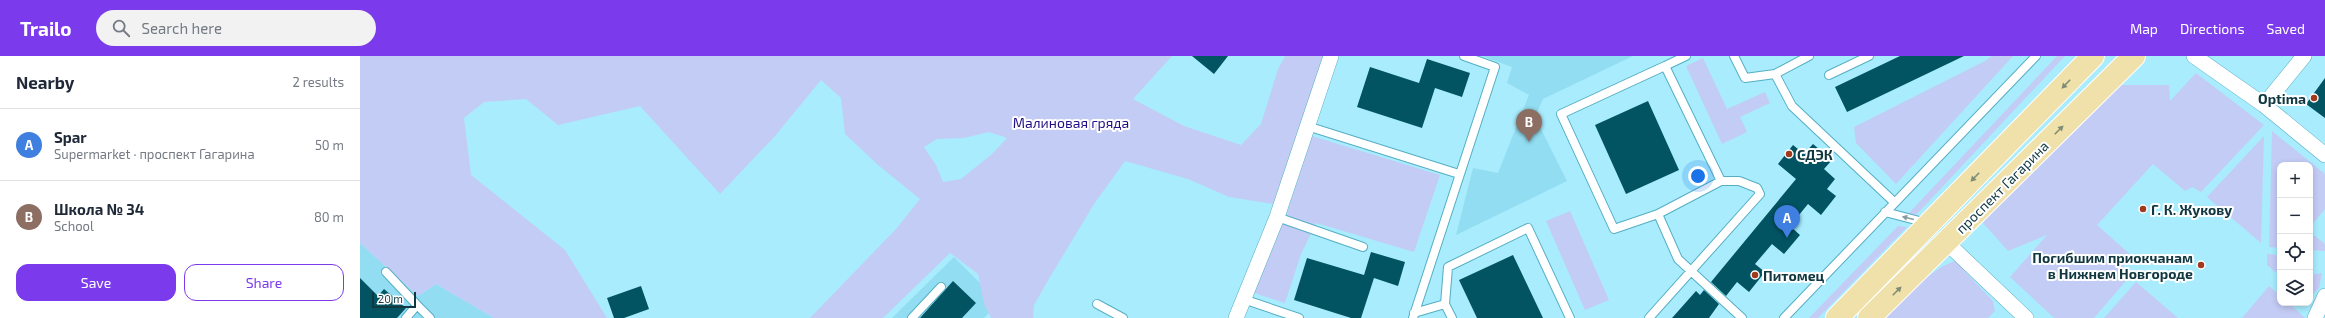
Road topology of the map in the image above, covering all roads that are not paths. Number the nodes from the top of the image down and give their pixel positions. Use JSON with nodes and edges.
{"nodes":[{"id":1,"x":1331,"y":56,"type":"edge"},
{"id":2,"x":1464,"y":56,"type":"edge"},
{"id":3,"x":1686,"y":56,"type":"edge"},
{"id":4,"x":1734,"y":56,"type":"edge"},
{"id":5,"x":1809,"y":56,"type":"edge"},
{"id":6,"x":1869,"y":56,"type":"edge"},
{"id":7,"x":2036,"y":56,"type":"edge"},
{"id":8,"x":2093,"y":56,"type":"edge"},
{"id":9,"x":2134,"y":56,"type":"edge"},
{"id":10,"x":2194,"y":56,"type":"edge"},
{"id":11,"x":2304,"y":56,"type":"edge"},
{"id":12,"x":1665,"y":66,"type":"junction"},
{"id":13,"x":1775,"y":74,"type":"junction"},
{"id":14,"x":1829,"y":75,"type":"dead end"},
{"id":15,"x":2264,"y":105,"type":"junction"},
{"id":16,"x":1308,"y":126,"type":"junction"},
{"id":17,"x":2325,"y":155,"type":"edge"},
{"id":18,"x":1459,"y":174,"type":"junction"},
{"id":19,"x":1722,"y":181,"type":"junction"},
{"id":20,"x":1894,"y":202,"type":"junction"},
{"id":21,"x":1885,"y":212,"type":"junction"},
{"id":22,"x":1658,"y":214,"type":"junction"},
{"id":23,"x":1277,"y":217,"type":"junction"},
{"id":24,"x":1930,"y":224,"type":"junction"},
{"id":25,"x":1946,"y":242,"type":"junction"},
{"id":26,"x":1363,"y":248,"type":"dead end"},
{"id":27,"x":1692,"y":271,"type":"junction"},
{"id":28,"x":386,"y":272,"type":"dead end"},
{"id":29,"x":940,"y":287,"type":"dead end"},
{"id":30,"x":2325,"y":296,"type":"edge"},
{"id":31,"x":1243,"y":299,"type":"junction"},
{"id":32,"x":1097,"y":304,"type":"dead end"},
{"id":33,"x":1445,"y":304,"type":"junction"},
{"id":34,"x":417,"y":305,"type":"junction"},
{"id":35,"x":1414,"y":315,"type":"edge"},
{"id":36,"x":406,"y":318,"type":"edge"},
{"id":37,"x":430,"y":318,"type":"edge"},
{"id":38,"x":912,"y":318,"type":"edge"},
{"id":39,"x":1123,"y":318,"type":"edge"},
{"id":40,"x":1236,"y":318,"type":"edge"},
{"id":41,"x":1299,"y":318,"type":"edge"},
{"id":42,"x":1452,"y":318,"type":"edge"},
{"id":43,"x":1570,"y":318,"type":"edge"},
{"id":44,"x":1649,"y":318,"type":"edge"},
{"id":45,"x":1742,"y":318,"type":"edge"},
{"id":46,"x":1784,"y":318,"type":"edge"},
{"id":47,"x":1837,"y":318,"type":"edge"},
{"id":48,"x":1869,"y":318,"type":"edge"},
{"id":49,"x":2026,"y":318,"type":"edge"},
{"id":50,"x":2315,"y":318,"type":"edge"}],
"edges":[{"from":1,"to":16,"type":"street"},
{"from":2,"to":18,"type":"lane"},
{"from":3,"to":12,"type":"lane"},
{"from":4,"to":13,"type":"lane"},
{"from":5,"to":13,"type":"lane"},
{"from":6,"to":14,"type":"lane"},
{"from":7,"to":20,"type":"lane"},
{"from":8,"to":24,"type":"main road","name":"проспект Гагарина","one_way":true},
{"from":25,"to":9,"type":"main road","name":"проспект Гагарина","one_way":true},
{"from":10,"to":15,"type":"street"},
{"from":11,"to":15,"type":"street"},
{"from":12,"to":19,"type":"lane"},
{"from":12,"to":22,"type":"lane"},
{"from":13,"to":20,"type":"lane"},
{"from":15,"to":17,"type":"street"},
{"from":16,"to":18,"type":"lane"},
{"from":16,"to":23,"type":"street"},
{"from":18,"to":35,"type":"lane"},
{"from":19,"to":22,"type":"lane"},
{"from":19,"to":27,"type":"lane"},
{"from":20,"to":21,"type":"lane"},
{"from":24,"to":21,"type":"lane","one_way":true},
{"from":21,"to":46,"type":"lane"},
{"from":22,"to":27,"type":"lane"},
{"from":23,"to":26,"type":"lane"},
{"from":23,"to":31,"type":"street"},
{"from":24,"to":47,"type":"main road","name":"проспект Гагарина"},
{"from":48,"to":25,"type":"main road","name":"проспект Гагарина","one_way":true},
{"from":25,"to":49,"type":"street"},
{"from":27,"to":44,"type":"lane"},
{"from":27,"to":45,"type":"lane"},
{"from":28,"to":34,"type":"lane"},
{"from":29,"to":38,"type":"lane"},
{"from":30,"to":50,"type":"street"},
{"from":31,"to":40,"type":"street"},
{"from":31,"to":41,"type":"lane"},
{"from":32,"to":39,"type":"lane"},
{"from":33,"to":35,"type":"lane"},
{"from":33,"to":42,"type":"lane"},
{"from":33,"to":43,"type":"lane"},
{"from":34,"to":36,"type":"lane"},
{"from":34,"to":37,"type":"lane"}]}
